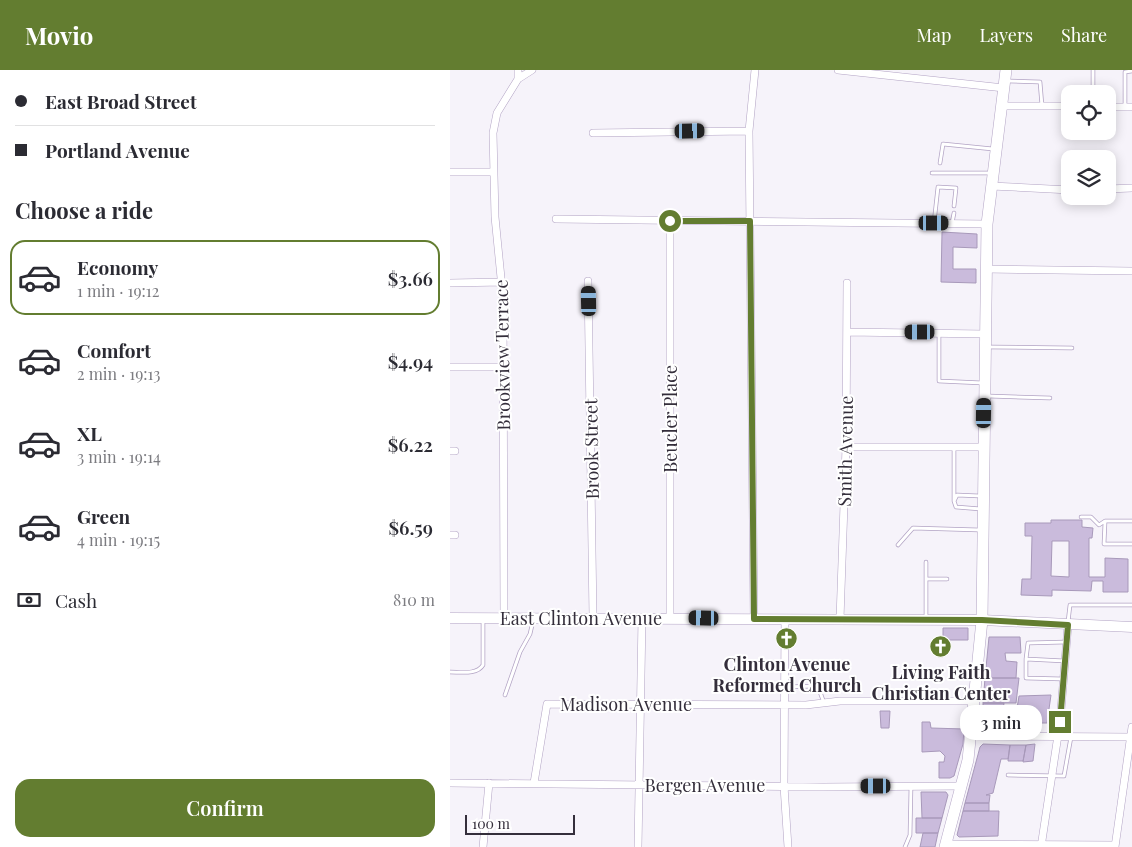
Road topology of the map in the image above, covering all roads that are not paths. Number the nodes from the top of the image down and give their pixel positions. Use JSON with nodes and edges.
{"nodes":[{"id":1,"x":518,"y":70,"type":"edge"},
{"id":2,"x":532,"y":70,"type":"edge"},
{"id":3,"x":755,"y":70,"type":"edge"},
{"id":4,"x":838,"y":70,"type":"edge"},
{"id":5,"x":1093,"y":70,"type":"edge"},
{"id":6,"x":1132,"y":71,"type":"edge"},
{"id":7,"x":518,"y":79,"type":"junction"},
{"id":8,"x":1005,"y":80,"type":"edge"},
{"id":9,"x":1093,"y":85,"type":"edge"},
{"id":10,"x":1002,"y":106,"type":"junction"},
{"id":11,"x":1042,"y":106,"type":"junction"},
{"id":12,"x":1061,"y":106,"type":"edge"},
{"id":13,"x":1116,"y":107,"type":"edge"},
{"id":14,"x":1129,"y":107,"type":"edge"},
{"id":15,"x":749,"y":130,"type":"junction"},
{"id":16,"x":593,"y":133,"type":"dead end"},
{"id":17,"x":996,"y":149,"type":"junction"},
{"id":18,"x":940,"y":163,"type":"dead end"},
{"id":19,"x":450,"y":172,"type":"edge"},
{"id":20,"x":494,"y":172,"type":"junction"},
{"id":21,"x":932,"y":173,"type":"dead end"},
{"id":22,"x":993,"y":173,"type":"junction"},
{"id":23,"x":992,"y":186,"type":"junction"},
{"id":24,"x":1132,"y":188,"type":"edge"},
{"id":25,"x":1116,"y":189,"type":"edge"},
{"id":26,"x":1061,"y":190,"type":"edge"},
{"id":27,"x":954,"y":206,"type":"dead end"},
{"id":28,"x":954,"y":213,"type":"dead end"},
{"id":29,"x":556,"y":219,"type":"dead end"},
{"id":30,"x":670,"y":221,"type":"junction"},
{"id":31,"x":750,"y":221,"type":"junction"},
{"id":32,"x":934,"y":223,"type":"junction"},
{"id":33,"x":952,"y":223,"type":"junction"},
{"id":34,"x":987,"y":224,"type":"junction"},
{"id":35,"x":986,"y":269,"type":"junction"},
{"id":36,"x":1132,"y":271,"type":"edge"},
{"id":37,"x":588,"y":281,"type":"dead end"},
{"id":38,"x":503,"y":282,"type":"junction"},
{"id":39,"x":450,"y":283,"type":"edge"},
{"id":40,"x":847,"y":283,"type":"dead end"},
{"id":41,"x":847,"y":332,"type":"junction"},
{"id":42,"x":938,"y":332,"type":"junction"},
{"id":43,"x":985,"y":334,"type":"junction"},
{"id":44,"x":985,"y":347,"type":"junction"},
{"id":45,"x":1072,"y":348,"type":"dead end"},
{"id":46,"x":450,"y":367,"type":"edge"},
{"id":47,"x":503,"y":367,"type":"junction"},
{"id":48,"x":985,"y":383,"type":"junction"},
{"id":49,"x":984,"y":396,"type":"junction"},
{"id":50,"x":1050,"y":398,"type":"dead end"},
{"id":51,"x":846,"y":446,"type":"junction"},
{"id":52,"x":954,"y":446,"type":"junction"},
{"id":53,"x":984,"y":447,"type":"junction"},
{"id":54,"x":983,"y":496,"type":"junction"},
{"id":55,"x":954,"y":501,"type":"junction"},
{"id":56,"x":983,"y":509,"type":"junction"},
{"id":57,"x":1081,"y":517,"type":"dead end"},
{"id":58,"x":1105,"y":522,"type":"junction"},
{"id":59,"x":1132,"y":522,"type":"edge"},
{"id":60,"x":983,"y":530,"type":"junction"},
{"id":61,"x":1132,"y":544,"type":"edge"},
{"id":62,"x":898,"y":545,"type":"dead end"},
{"id":63,"x":926,"y":562,"type":"dead end"},
{"id":64,"x":926,"y":579,"type":"junction"},
{"id":65,"x":947,"y":579,"type":"dead end"},
{"id":66,"x":1132,"y":605,"type":"edge"},
{"id":67,"x":593,"y":617,"type":"junction"},
{"id":68,"x":450,"y":618,"type":"edge"},
{"id":69,"x":483,"y":618,"type":"junction"},
{"id":70,"x":504,"y":618,"type":"junction"},
{"id":71,"x":534,"y":618,"type":"junction"},
{"id":72,"x":642,"y":618,"type":"junction"},
{"id":73,"x":670,"y":618,"type":"junction"},
{"id":74,"x":754,"y":619,"type":"junction"},
{"id":75,"x":785,"y":619,"type":"junction"},
{"id":76,"x":840,"y":619,"type":"junction"},
{"id":77,"x":926,"y":620,"type":"junction"},
{"id":78,"x":982,"y":620,"type":"junction"},
{"id":79,"x":1068,"y":625,"type":"junction"},
{"id":80,"x":1132,"y":627,"type":"edge"},
{"id":81,"x":1066,"y":642,"type":"junction"},
{"id":82,"x":1026,"y":659,"type":"junction"},
{"id":83,"x":1065,"y":661,"type":"junction"},
{"id":84,"x":450,"y":672,"type":"edge"},
{"id":85,"x":1063,"y":679,"type":"junction"},
{"id":86,"x":785,"y":687,"type":"junction"},
{"id":87,"x":504,"y":695,"type":"dead end"},
{"id":88,"x":974,"y":701,"type":"junction"},
{"id":89,"x":640,"y":703,"type":"junction"},
{"id":90,"x":824,"y":703,"type":"junction"},
{"id":91,"x":784,"y":704,"type":"junction"},
{"id":92,"x":1132,"y":727,"type":"edge"},
{"id":93,"x":972,"y":736,"type":"junction"},
{"id":94,"x":1131,"y":736,"type":"junction"},
{"id":95,"x":1057,"y":737,"type":"junction"},
{"id":96,"x":1071,"y":737,"type":"junction"},
{"id":97,"x":1008,"y":775,"type":"dead end"},
{"id":98,"x":1051,"y":776,"type":"junction"},
{"id":99,"x":450,"y":783,"type":"edge"},
{"id":100,"x":489,"y":783,"type":"junction"},
{"id":101,"x":534,"y":783,"type":"junction"},
{"id":102,"x":639,"y":784,"type":"junction"},
{"id":103,"x":784,"y":786,"type":"junction"},
{"id":104,"x":911,"y":786,"type":"junction"},
{"id":105,"x":961,"y":786,"type":"junction"},
{"id":106,"x":945,"y":845,"type":"edge"},
{"id":107,"x":1041,"y":846,"type":"edge"},
{"id":108,"x":1115,"y":846,"type":"edge"},
{"id":109,"x":483,"y":847,"type":"edge"},
{"id":110,"x":638,"y":847,"type":"edge"},
{"id":111,"x":788,"y":847,"type":"edge"},
{"id":112,"x":905,"y":847,"type":"edge"}],
"edges":[{"from":1,"to":7,"type":"street"},
{"from":2,"to":7,"type":"street"},
{"from":3,"to":15,"type":"street"},
{"from":4,"to":8,"type":"street"},
{"from":5,"to":9,"type":"lane"},
{"from":6,"to":14,"type":"lane"},
{"from":7,"to":20,"type":"street","name":"Brookview Terrace"},
{"from":8,"to":10,"type":"main road"},
{"from":8,"to":11,"type":"lane"},
{"from":10,"to":11,"type":"street"},
{"from":10,"to":17,"type":"main road"},
{"from":11,"to":12,"type":"street"},
{"from":13,"to":14,"type":"street"},
{"from":15,"to":16,"type":"street"},
{"from":15,"to":31,"type":"street"},
{"from":17,"to":18,"type":"lane"},
{"from":17,"to":22,"type":"main road"},
{"from":19,"to":20,"type":"street"},
{"from":20,"to":38,"type":"street","name":"Brookview Terrace"},
{"from":21,"to":22,"type":"lane"},
{"from":22,"to":23,"type":"main road"},
{"from":23,"to":26,"type":"street"},
{"from":23,"to":34,"type":"main road"},
{"from":24,"to":25,"type":"street"},
{"from":27,"to":32,"type":"lane"},
{"from":28,"to":33,"type":"lane"},
{"from":29,"to":30,"type":"street"},
{"from":30,"to":31,"type":"street"},
{"from":30,"to":73,"type":"street","name":"Beucler Place"},
{"from":31,"to":32,"type":"street"},
{"from":31,"to":74,"type":"street"},
{"from":32,"to":33,"type":"street"},
{"from":33,"to":34,"type":"street"},
{"from":34,"to":35,"type":"main road"},
{"from":35,"to":36,"type":"street"},
{"from":35,"to":43,"type":"main road"},
{"from":37,"to":67,"type":"street","name":"Brook Street"},
{"from":38,"to":39,"type":"street"},
{"from":38,"to":47,"type":"street","name":"Brookview Terrace"},
{"from":40,"to":41,"type":"street","name":"Smith Avenue"},
{"from":41,"to":42,"type":"street"},
{"from":41,"to":51,"type":"street","name":"Smith Avenue"},
{"from":42,"to":43,"type":"street"},
{"from":42,"to":48,"type":"lane"},
{"from":43,"to":44,"type":"main road"},
{"from":44,"to":45,"type":"lane"},
{"from":44,"to":48,"type":"main road"},
{"from":46,"to":47,"type":"street"},
{"from":47,"to":70,"type":"street","name":"Brookview Terrace"},
{"from":48,"to":49,"type":"main road"},
{"from":49,"to":50,"type":"lane"},
{"from":49,"to":53,"type":"main road"},
{"from":51,"to":52,"type":"street"},
{"from":51,"to":76,"type":"street","name":"Smith Avenue"},
{"from":52,"to":53,"type":"street"},
{"from":52,"to":55,"type":"lane"},
{"from":53,"to":54,"type":"main road"},
{"from":54,"to":55,"type":"lane"},
{"from":54,"to":56,"type":"main road"},
{"from":55,"to":56,"type":"lane"},
{"from":56,"to":60,"type":"main road"},
{"from":57,"to":58,"type":"lane"},
{"from":58,"to":59,"type":"lane"},
{"from":58,"to":61,"type":"lane"},
{"from":60,"to":62,"type":"lane"},
{"from":60,"to":78,"type":"main road"},
{"from":63,"to":64,"type":"lane"},
{"from":64,"to":65,"type":"lane"},
{"from":64,"to":77,"type":"lane"},
{"from":66,"to":79,"type":"lane"},
{"from":67,"to":71,"type":"street","name":"East Clinton Avenue"},
{"from":67,"to":72,"type":"street","name":"East Clinton Avenue"},
{"from":68,"to":69,"type":"street","name":"East Clinton Avenue"},
{"from":69,"to":70,"type":"street","name":"East Clinton Avenue"},
{"from":69,"to":84,"type":"lane"},
{"from":70,"to":71,"type":"street","name":"East Clinton Avenue"},
{"from":71,"to":87,"type":"lane"},
{"from":72,"to":73,"type":"street","name":"East Clinton Avenue"},
{"from":72,"to":89,"type":"street"},
{"from":73,"to":74,"type":"street","name":"East Clinton Avenue"},
{"from":74,"to":75,"type":"street","name":"East Clinton Avenue"},
{"from":75,"to":76,"type":"street","name":"East Clinton Avenue"},
{"from":75,"to":86,"type":"street"},
{"from":76,"to":77,"type":"street","name":"East Clinton Avenue"},
{"from":77,"to":78,"type":"street","name":"East Clinton Avenue"},
{"from":78,"to":79,"type":"street","name":"East Clinton Avenue"},
{"from":78,"to":88,"type":"main road"},
{"from":79,"to":80,"type":"street","name":"East Clinton Avenue"},
{"from":79,"to":81,"type":"street"},
{"from":81,"to":82,"type":"lane"},
{"from":81,"to":83,"type":"street"},
{"from":82,"to":83,"type":"lane"},
{"from":82,"to":85,"type":"lane"},
{"from":83,"to":85,"type":"street"},
{"from":85,"to":95,"type":"street"},
{"from":86,"to":90,"type":"lane"},
{"from":86,"to":91,"type":"street"},
{"from":88,"to":90,"type":"street","name":"Madison Avenue"},
{"from":88,"to":93,"type":"main road"},
{"from":89,"to":91,"type":"street","name":"Madison Avenue"},
{"from":89,"to":101,"type":"street","name":"Madison Avenue"},
{"from":89,"to":102,"type":"street"},
{"from":90,"to":91,"type":"street","name":"Madison Avenue"},
{"from":91,"to":103,"type":"street"},
{"from":92,"to":94,"type":"street"},
{"from":93,"to":95,"type":"street"},
{"from":93,"to":105,"type":"main road"},
{"from":94,"to":96,"type":"street"},
{"from":94,"to":108,"type":"street"},
{"from":95,"to":96,"type":"street"},
{"from":95,"to":98,"type":"street"},
{"from":96,"to":98,"type":"lane"},
{"from":97,"to":98,"type":"lane"},
{"from":98,"to":107,"type":"street"},
{"from":99,"to":100,"type":"street","name":"Bergen Avenue"},
{"from":100,"to":101,"type":"street","name":"Bergen Avenue"},
{"from":100,"to":109,"type":"street"},
{"from":101,"to":102,"type":"street","name":"Bergen Avenue"},
{"from":102,"to":103,"type":"street","name":"Bergen Avenue"},
{"from":102,"to":110,"type":"street"},
{"from":103,"to":104,"type":"street","name":"Bergen Avenue"},
{"from":103,"to":111,"type":"street"},
{"from":104,"to":105,"type":"street","name":"Bergen Avenue"},
{"from":104,"to":112,"type":"lane"},
{"from":105,"to":106,"type":"main road"},
{"from":106,"to":107,"type":"street"},
{"from":107,"to":108,"type":"street"}]}
